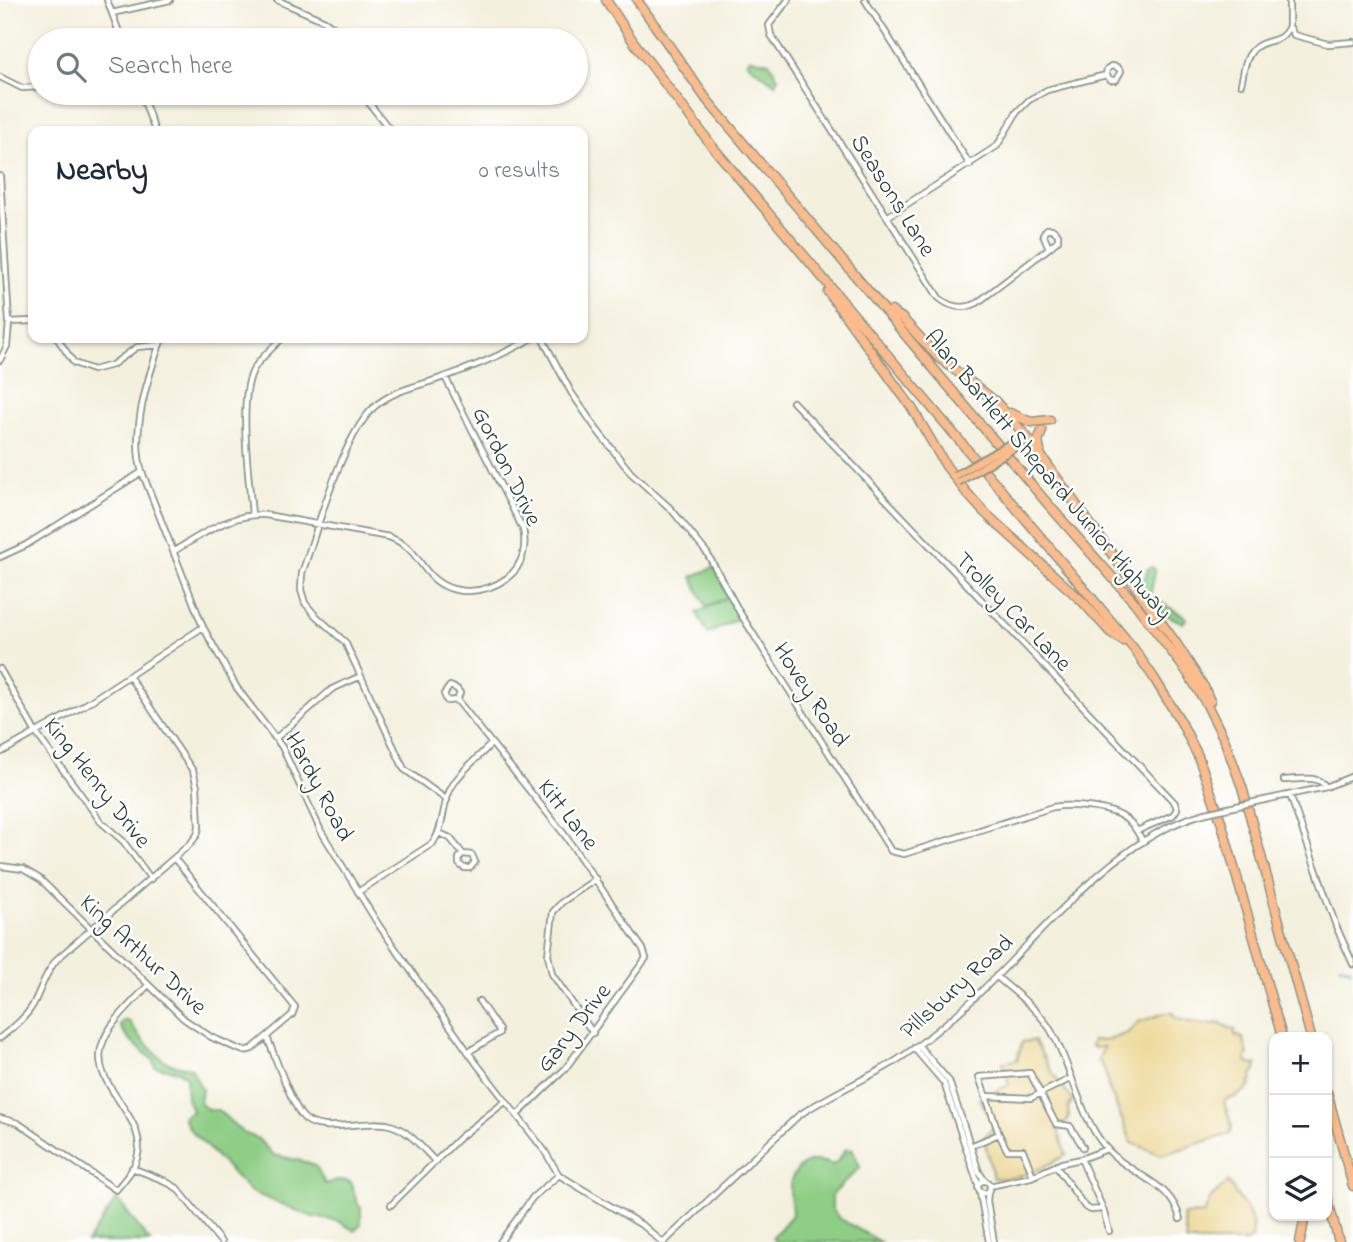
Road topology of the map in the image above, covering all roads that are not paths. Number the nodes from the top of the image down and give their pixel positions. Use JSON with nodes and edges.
{"nodes":[{"id":1,"x":107,"y":0,"type":"edge"},
{"id":2,"x":170,"y":0,"type":"edge"},
{"id":3,"x":277,"y":0,"type":"edge"},
{"id":4,"x":606,"y":0,"type":"edge"},
{"id":5,"x":637,"y":0,"type":"edge"},
{"id":6,"x":788,"y":0,"type":"edge"},
{"id":7,"x":865,"y":0,"type":"edge"},
{"id":8,"x":1289,"y":0,"type":"edge"},
{"id":9,"x":112,"y":13,"type":"junction"},
{"id":10,"x":1289,"y":26,"type":"junction"},
{"id":11,"x":118,"y":28,"type":"edge"},
{"id":12,"x":333,"y":28,"type":"edge"},
{"id":13,"x":1297,"y":36,"type":"junction"},
{"id":14,"x":1283,"y":37,"type":"junction"},
{"id":15,"x":1353,"y":42,"type":"edge"},
{"id":16,"x":1106,"y":75,"type":"dead end"},
{"id":17,"x":0,"y":77,"type":"edge"},
{"id":18,"x":1241,"y":84,"type":"dead end"},
{"id":19,"x":28,"y":88,"type":"edge"},
{"id":20,"x":145,"y":105,"type":"edge"},
{"id":21,"x":370,"y":105,"type":"edge"},
{"id":22,"x":153,"y":126,"type":"edge"},
{"id":23,"x":387,"y":126,"type":"edge"},
{"id":24,"x":970,"y":165,"type":"junction"},
{"id":25,"x":0,"y":176,"type":"edge"},
{"id":26,"x":0,"y":184,"type":"edge"},
{"id":27,"x":887,"y":217,"type":"junction"},
{"id":28,"x":1049,"y":248,"type":"dead end"},
{"id":29,"x":821,"y":277,"type":"junction"},
{"id":30,"x":881,"y":304,"type":"junction"},
{"id":31,"x":28,"y":321,"type":"edge"},
{"id":32,"x":9,"y":322,"type":"junction"},
{"id":33,"x":61,"y":343,"type":"edge"},
{"id":34,"x":277,"y":343,"type":"edge"},
{"id":35,"x":523,"y":343,"type":"edge"},
{"id":36,"x":545,"y":343,"type":"edge"},
{"id":37,"x":159,"y":345,"type":"joint"},
{"id":38,"x":0,"y":360,"type":"edge"},
{"id":39,"x":445,"y":377,"type":"junction"},
{"id":40,"x":793,"y":402,"type":"dead end"},
{"id":41,"x":1000,"y":406,"type":"junction"},
{"id":42,"x":1050,"y":420,"type":"dead end"},
{"id":43,"x":1042,"y":431,"type":"dead end"},
{"id":44,"x":1027,"y":437,"type":"junction"},
{"id":45,"x":1042,"y":457,"type":"junction"},
{"id":46,"x":142,"y":472,"type":"junction"},
{"id":47,"x":956,"y":479,"type":"junction"},
{"id":48,"x":252,"y":515,"type":"junction"},
{"id":49,"x":319,"y":524,"type":"junction"},
{"id":50,"x":174,"y":551,"type":"junction"},
{"id":51,"x":0,"y":557,"type":"edge"},
{"id":52,"x":203,"y":627,"type":"junction"},
{"id":53,"x":1134,"y":649,"type":"junction"},
{"id":54,"x":0,"y":669,"type":"edge"},
{"id":55,"x":129,"y":676,"type":"junction"},
{"id":56,"x":361,"y":676,"type":"junction"},
{"id":57,"x":457,"y":700,"type":"dead end"},
{"id":58,"x":1215,"y":721,"type":"junction"},
{"id":59,"x":36,"y":733,"type":"junction"},
{"id":60,"x":276,"y":738,"type":"junction"},
{"id":61,"x":491,"y":744,"type":"junction"},
{"id":62,"x":0,"y":753,"type":"edge"},
{"id":63,"x":1353,"y":776,"type":"edge"},
{"id":64,"x":1284,"y":780,"type":"dead end"},
{"id":65,"x":1326,"y":788,"type":"junction"},
{"id":66,"x":1290,"y":795,"type":"junction"},
{"id":67,"x":447,"y":800,"type":"junction"},
{"id":68,"x":1137,"y":831,"type":"junction"},
{"id":69,"x":439,"y":832,"type":"junction"},
{"id":70,"x":1143,"y":842,"type":"junction"},
{"id":71,"x":463,"y":854,"type":"dead end"},
{"id":72,"x":174,"y":858,"type":"junction"},
{"id":73,"x":0,"y":866,"type":"edge"},
{"id":74,"x":151,"y":879,"type":"junction"},
{"id":75,"x":596,"y":879,"type":"junction"},
{"id":76,"x":358,"y":892,"type":"junction"},
{"id":77,"x":92,"y":930,"type":"junction"},
{"id":78,"x":645,"y":955,"type":"joint"},
{"id":79,"x":1353,"y":964,"type":"edge"},
{"id":80,"x":996,"y":976,"type":"junction"},
{"id":81,"x":148,"y":985,"type":"junction"},
{"id":82,"x":479,"y":1000,"type":"dead end"},
{"id":83,"x":1281,"y":1032,"type":"edge"},
{"id":84,"x":1310,"y":1032,"type":"edge"},
{"id":85,"x":593,"y":1034,"type":"junction"},
{"id":86,"x":267,"y":1037,"type":"junction"},
{"id":87,"x":0,"y":1038,"type":"edge"},
{"id":88,"x":916,"y":1046,"type":"junction"},
{"id":89,"x":468,"y":1052,"type":"junction"},
{"id":90,"x":1072,"y":1078,"type":"junction"},
{"id":91,"x":1042,"y":1093,"type":"junction"},
{"id":92,"x":1328,"y":1095,"type":"edge"},
{"id":93,"x":985,"y":1096,"type":"junction"},
{"id":94,"x":506,"y":1101,"type":"junction"},
{"id":95,"x":517,"y":1115,"type":"junction"},
{"id":96,"x":0,"y":1118,"type":"edge"},
{"id":97,"x":999,"y":1134,"type":"junction"},
{"id":98,"x":973,"y":1145,"type":"dead end"},
{"id":99,"x":1083,"y":1147,"type":"dead end"},
{"id":100,"x":1107,"y":1149,"type":"junction"},
{"id":101,"x":1344,"y":1155,"type":"junction"},
{"id":102,"x":1081,"y":1159,"type":"junction"},
{"id":103,"x":436,"y":1162,"type":"junction"},
{"id":104,"x":1056,"y":1166,"type":"junction"},
{"id":105,"x":132,"y":1168,"type":"junction"},
{"id":106,"x":559,"y":1175,"type":"junction"},
{"id":107,"x":1033,"y":1176,"type":"junction"},
{"id":108,"x":1353,"y":1178,"type":"edge"},
{"id":109,"x":985,"y":1181,"type":"junction"},
{"id":110,"x":978,"y":1184,"type":"junction"},
{"id":111,"x":1353,"y":1186,"type":"edge"},
{"id":112,"x":989,"y":1189,"type":"junction"},
{"id":113,"x":980,"y":1193,"type":"junction"},
{"id":114,"x":391,"y":1205,"type":"dead end"},
{"id":115,"x":1103,"y":1209,"type":"junction"},
{"id":116,"x":1332,"y":1216,"type":"edge"},
{"id":117,"x":1180,"y":1219,"type":"dead end"},
{"id":118,"x":1303,"y":1221,"type":"edge"},
{"id":119,"x":1109,"y":1231,"type":"dead end"},
{"id":120,"x":221,"y":1242,"type":"edge"},
{"id":121,"x":500,"y":1242,"type":"edge"},
{"id":122,"x":663,"y":1242,"type":"edge"},
{"id":123,"x":992,"y":1242,"type":"edge"},
{"id":124,"x":1300,"y":1242,"type":"edge"},
{"id":125,"x":1339,"y":1242,"type":"edge"}],
"edges":[{"from":1,"to":9,"type":"street"},
{"from":2,"to":9,"type":"street"},
{"from":3,"to":12,"type":"street"},
{"from":4,"to":29,"type":"highway","name":"Alan Bartlett Shepard Junior Highway"},
{"from":5,"to":30,"type":"highway","name":"Alan Bartlett Shepard Junior Highway"},
{"from":6,"to":27,"type":"street","name":"Seasons Lane"},
{"from":7,"to":24,"type":"street"},
{"from":8,"to":10,"type":"street"},
{"from":9,"to":11,"type":"street"},
{"from":10,"to":13,"type":"street"},
{"from":10,"to":14,"type":"street"},
{"from":13,"to":14,"type":"street"},
{"from":13,"to":15,"type":"street"},
{"from":14,"to":18,"type":"street"},
{"from":16,"to":24,"type":"street"},
{"from":17,"to":19,"type":"street"},
{"from":20,"to":22,"type":"street"},
{"from":21,"to":23,"type":"street"},
{"from":24,"to":27,"type":"street"},
{"from":25,"to":26,"type":"street"},
{"from":26,"to":32,"type":"street"},
{"from":27,"to":28,"type":"street","name":"Seasons Lane"},
{"from":29,"to":47,"type":"highway"},
{"from":29,"to":53,"type":"highway","name":"Alan Bartlett Shepard Junior Highway"},
{"from":30,"to":41,"type":"highway"},
{"from":30,"to":58,"type":"highway","name":"Alan Bartlett Shepard Junior Highway"},
{"from":31,"to":32,"type":"street"},
{"from":32,"to":38,"type":"street"},
{"from":33,"to":37,"type":"street"},
{"from":34,"to":48,"type":"street"},
{"from":35,"to":39,"type":"street"},
{"from":36,"to":68,"type":"street","name":"Hovey Road"},
{"from":37,"to":46,"type":"street","name":"Hardy Road"},
{"from":39,"to":49,"type":"street"},
{"from":39,"to":49,"type":"street","name":"Gordon Drive"},
{"from":40,"to":68,"type":"street","name":"Trolley Car Lane"},
{"from":41,"to":42,"type":"highway"},
{"from":41,"to":44,"type":"highway"},
{"from":43,"to":45,"type":"highway"},
{"from":44,"to":45,"type":"highway"},
{"from":44,"to":47,"type":"main road","bridge":true},
{"from":45,"to":58,"type":"highway"},
{"from":46,"to":50,"type":"street","name":"Hardy Road"},
{"from":46,"to":51,"type":"street"},
{"from":47,"to":53,"type":"highway"},
{"from":48,"to":49,"type":"street","name":"Gordon Drive"},
{"from":48,"to":50,"type":"street","name":"Gordon Drive"},
{"from":49,"to":56,"type":"street"},
{"from":50,"to":52,"type":"street","name":"Hardy Road"},
{"from":52,"to":55,"type":"street"},
{"from":52,"to":60,"type":"street","name":"Hardy Road"},
{"from":53,"to":83,"type":"highway","name":"Alan Bartlett Shepard Junior Highway"},
{"from":54,"to":59,"type":"street","name":"King Henry Drive"},
{"from":55,"to":59,"type":"street"},
{"from":55,"to":72,"type":"street"},
{"from":56,"to":60,"type":"street"},
{"from":56,"to":67,"type":"street"},
{"from":57,"to":61,"type":"street","name":"Kitt Lane"},
{"from":58,"to":84,"type":"highway","name":"Alan Bartlett Shepard Junior Highway"},
{"from":59,"to":62,"type":"street"},
{"from":59,"to":74,"type":"street","name":"King Henry Drive"},
{"from":60,"to":76,"type":"street","name":"Hardy Road"},
{"from":61,"to":67,"type":"street"},
{"from":61,"to":75,"type":"street","name":"Kitt Lane"},
{"from":63,"to":65,"type":"street","name":"Pillsbury Road"},
{"from":64,"to":65,"type":"street"},
{"from":65,"to":66,"type":"street","name":"Pillsbury Road"},
{"from":66,"to":70,"type":"street","name":"Pillsbury Road","bridge":true},
{"from":66,"to":79,"type":"street"},
{"from":67,"to":69,"type":"street"},
{"from":68,"to":70,"type":"street","name":"Hovey Road"},
{"from":69,"to":71,"type":"street"},
{"from":69,"to":76,"type":"street"},
{"from":70,"to":80,"type":"street","name":"Pillsbury Road"},
{"from":72,"to":74,"type":"street"},
{"from":72,"to":86,"type":"street"},
{"from":73,"to":77,"type":"street","name":"King Arthur Drive"},
{"from":74,"to":77,"type":"street"},
{"from":75,"to":78,"type":"street","name":"Kitt Lane"},
{"from":75,"to":85,"type":"street"},
{"from":76,"to":89,"type":"street","name":"Hardy Road"},
{"from":77,"to":81,"type":"street","name":"King Arthur Drive"},
{"from":77,"to":87,"type":"street"},
{"from":78,"to":85,"type":"street","name":"Gary Drive"},
{"from":80,"to":88,"type":"street","name":"Pillsbury Road"},
{"from":80,"to":90,"type":"street"},
{"from":81,"to":86,"type":"street","name":"King Arthur Drive"},
{"from":81,"to":105,"type":"street"},
{"from":82,"to":89,"type":"street"},
{"from":85,"to":95,"type":"street","name":"Gary Drive"},
{"from":86,"to":103,"type":"street"},
{"from":88,"to":109,"type":"street"},
{"from":88,"to":110,"type":"street"},
{"from":88,"to":122,"type":"street","name":"Pillsbury Road"},
{"from":89,"to":94,"type":"street","name":"Hardy Road"},
{"from":90,"to":91,"type":"street"},
{"from":90,"to":100,"type":"street"},
{"from":91,"to":93,"type":"street"},
{"from":91,"to":93,"type":"street"},
{"from":91,"to":99,"type":"street"},
{"from":92,"to":101,"type":"highway"},
{"from":93,"to":97,"type":"street"},
{"from":94,"to":95,"type":"street","name":"Hardy Road"},
{"from":94,"to":103,"type":"street"},
{"from":95,"to":106,"type":"street","name":"Hardy Road"},
{"from":96,"to":105,"type":"street"},
{"from":97,"to":98,"type":"street"},
{"from":97,"to":107,"type":"street"},
{"from":100,"to":102,"type":"street"},
{"from":100,"to":117,"type":"street"},
{"from":101,"to":108,"type":"highway"},
{"from":101,"to":111,"type":"highway"},
{"from":102,"to":104,"type":"street"},
{"from":102,"to":115,"type":"street"},
{"from":103,"to":114,"type":"street"},
{"from":104,"to":107,"type":"street"},
{"from":104,"to":115,"type":"street"},
{"from":105,"to":120,"type":"street"},
{"from":106,"to":121,"type":"street"},
{"from":106,"to":122,"type":"street","name":"Pillsbury Road"},
{"from":107,"to":112,"type":"street"},
{"from":109,"to":110,"type":"street"},
{"from":109,"to":112,"type":"street"},
{"from":110,"to":113,"type":"street"},
{"from":112,"to":113,"type":"street"},
{"from":112,"to":123,"type":"street"},
{"from":113,"to":123,"type":"street"},
{"from":115,"to":119,"type":"street"},
{"from":116,"to":125,"type":"highway"},
{"from":118,"to":124,"type":"highway"}]}
